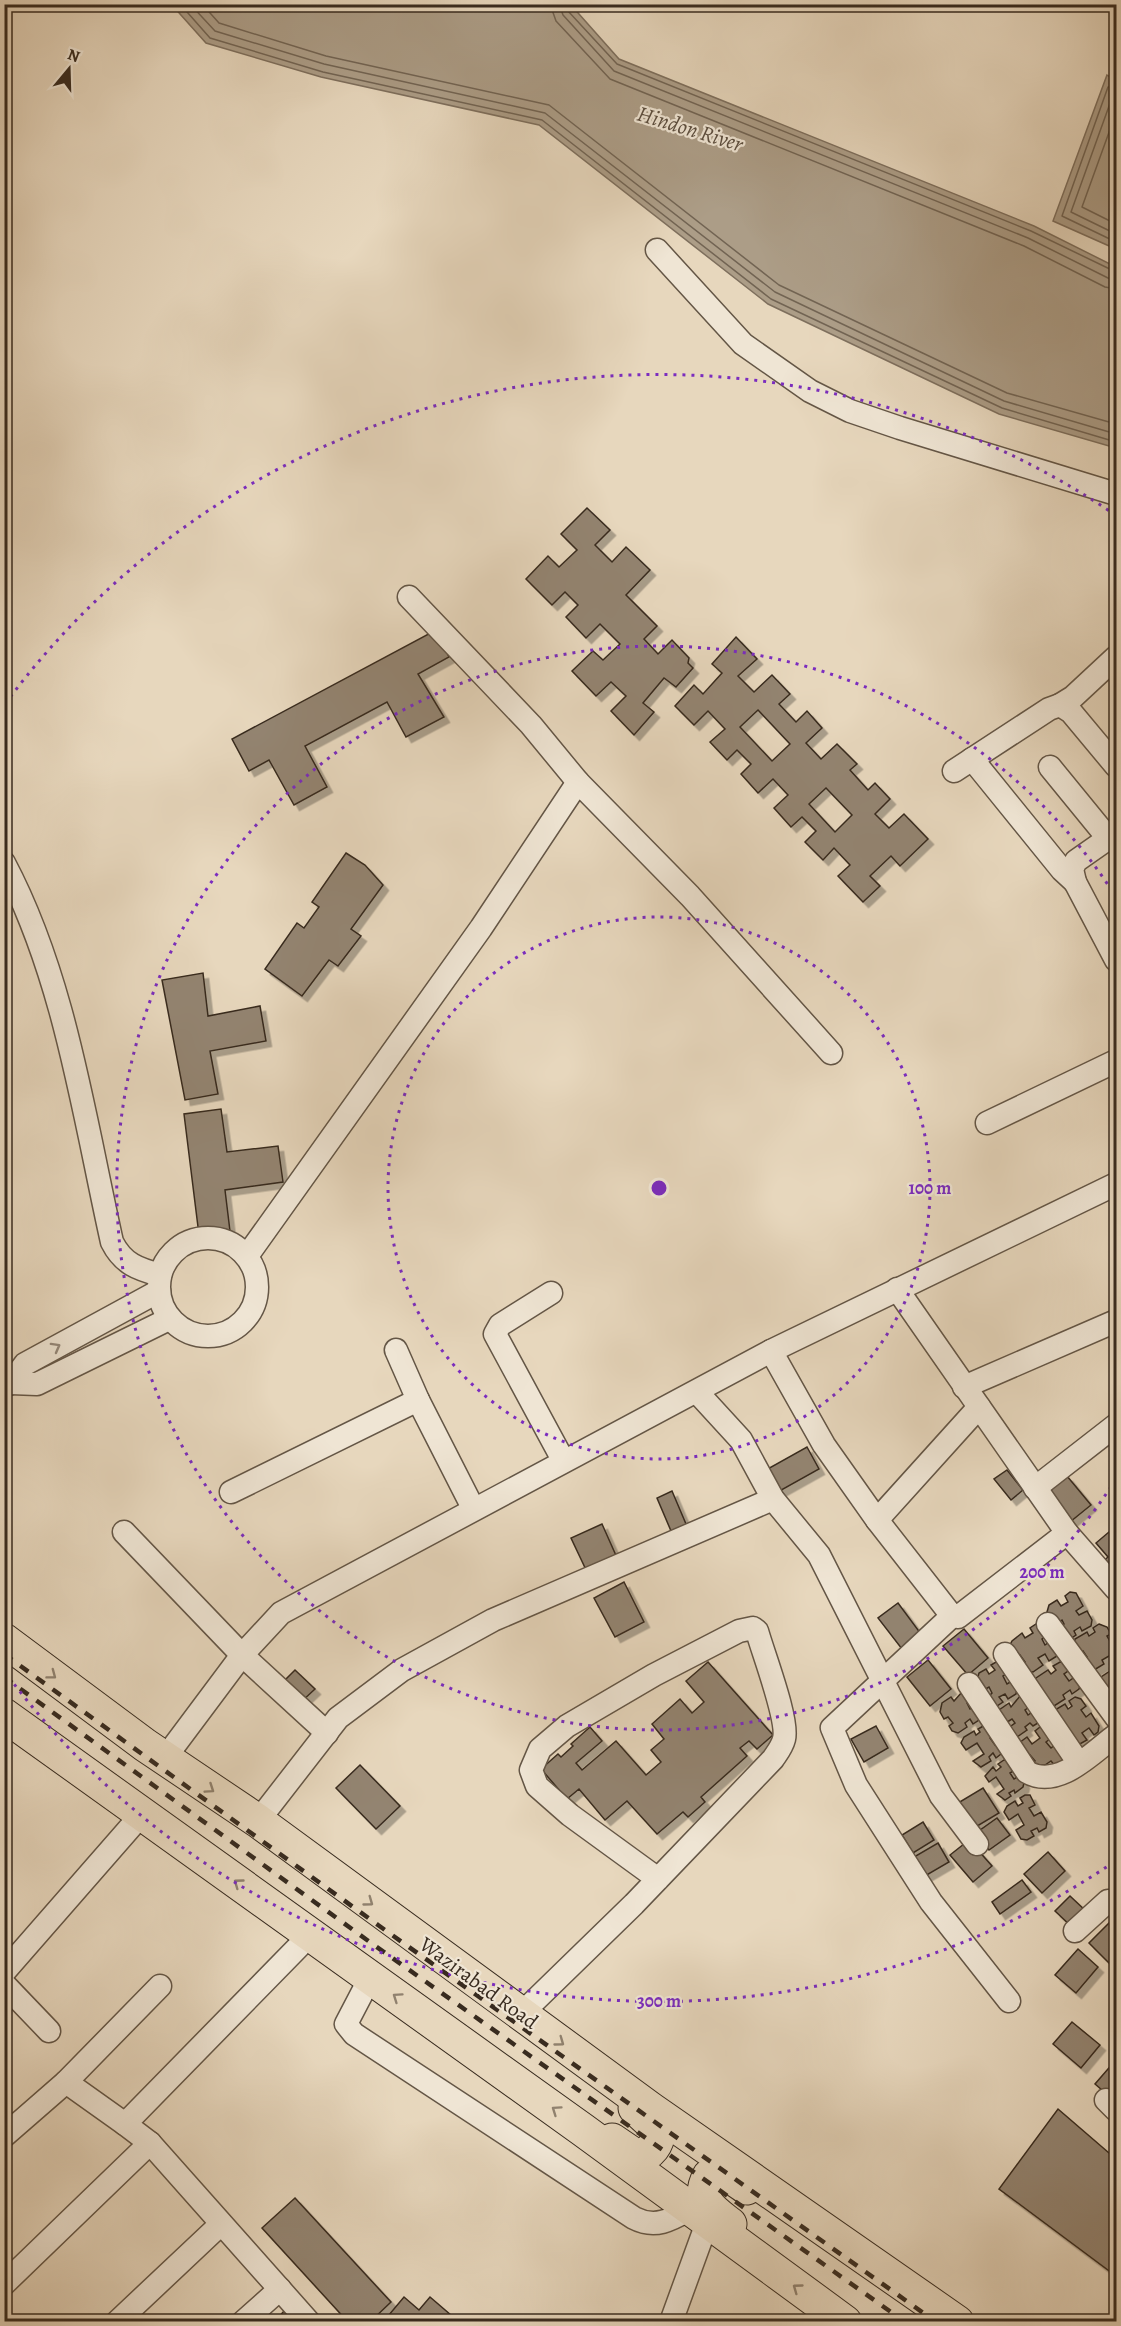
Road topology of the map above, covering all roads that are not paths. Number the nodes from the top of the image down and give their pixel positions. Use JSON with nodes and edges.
{"nodes":[{"id":1,"x":657,"y":250,"type":"dead end"},
{"id":2,"x":1116,"y":494,"type":"edge"},
{"id":3,"x":409,"y":597,"type":"dead end"},
{"id":4,"x":1116,"y":657,"type":"edge"},
{"id":5,"x":1060,"y":705,"type":"junction"},
{"id":6,"x":1116,"y":766,"type":"edge"},
{"id":7,"x":1050,"y":767,"type":"dead end"},
{"id":8,"x":578,"y":782,"type":"junction"},
{"id":9,"x":1112,"y":836,"type":"edge"},
{"id":10,"x":4,"y":863,"type":"edge"},
{"id":11,"x":1075,"y":882,"type":"junction"},
{"id":12,"x":1116,"y":960,"type":"edge"},
{"id":13,"x":831,"y":1053,"type":"dead end"},
{"id":14,"x":1116,"y":1061,"type":"edge"},
{"id":15,"x":987,"y":1124,"type":"dead end"},
{"id":16,"x":1116,"y":1184,"type":"edge"},
{"id":17,"x":247,"y":1257,"type":"junction"},
{"id":18,"x":159,"y":1283,"type":"junction"},
{"id":19,"x":897,"y":1288,"type":"junction"},
{"id":20,"x":551,"y":1293,"type":"dead end"},
{"id":21,"x":170,"y":1319,"type":"junction"},
{"id":22,"x":1116,"y":1321,"type":"edge"},
{"id":23,"x":396,"y":1350,"type":"dead end"},
{"id":24,"x":771,"y":1351,"type":"junction"},
{"id":25,"x":8,"y":1384,"type":"edge"},
{"id":26,"x":964,"y":1387,"type":"junction"},
{"id":27,"x":697,"y":1392,"type":"junction"},
{"id":28,"x":418,"y":1400,"type":"junction"},
{"id":29,"x":979,"y":1407,"type":"junction"},
{"id":30,"x":1116,"y":1425,"type":"edge"},
{"id":31,"x":563,"y":1460,"type":"junction"},
{"id":32,"x":1035,"y":1488,"type":"junction"},
{"id":33,"x":231,"y":1492,"type":"dead end"},
{"id":34,"x":773,"y":1499,"type":"junction"},
{"id":35,"x":473,"y":1508,"type":"junction"},
{"id":36,"x":877,"y":1520,"type":"junction"},
{"id":37,"x":124,"y":1532,"type":"dead end"},
{"id":38,"x":1067,"y":1533,"type":"junction"},
{"id":39,"x":1116,"y":1589,"type":"edge"},
{"id":40,"x":952,"y":1616,"type":"junction"},
{"id":41,"x":1048,"y":1624,"type":"dead end"},
{"id":42,"x":4,"y":1641,"type":"edge"},
{"id":43,"x":1005,"y":1654,"type":"dead end"},
{"id":44,"x":242,"y":1655,"type":"junction"},
{"id":45,"x":884,"y":1680,"type":"junction"},
{"id":46,"x":969,"y":1684,"type":"dead end"},
{"id":47,"x":4,"y":1715,"type":"edge"},
{"id":48,"x":1116,"y":1717,"type":"edge"},
{"id":49,"x":327,"y":1733,"type":"junction"},
{"id":50,"x":1116,"y":1735,"type":"edge"},
{"id":51,"x":165,"y":1758,"type":"junction"},
{"id":52,"x":1078,"y":1762,"type":"junction"},
{"id":53,"x":142,"y":1814,"type":"junction"},
{"id":54,"x":258,"y":1821,"type":"junction"},
{"id":55,"x":977,"y":1844,"type":"dead end"},
{"id":56,"x":658,"y":1879,"type":"junction"},
{"id":57,"x":1116,"y":1902,"type":"edge"},
{"id":58,"x":1075,"y":1931,"type":"dead end"},
{"id":59,"x":310,"y":1935,"type":"junction"},
{"id":60,"x":4,"y":1972,"type":"edge"},
{"id":61,"x":370,"y":1978,"type":"junction"},
{"id":62,"x":4,"y":1984,"type":"edge"},
{"id":63,"x":160,"y":1986,"type":"dead end"},
{"id":64,"x":1009,"y":2001,"type":"dead end"},
{"id":65,"x":521,"y":2014,"type":"junction"},
{"id":66,"x":49,"y":2031,"type":"dead end"},
{"id":67,"x":66,"y":2082,"type":"junction"},
{"id":68,"x":622,"y":2088,"type":"junction"},
{"id":69,"x":125,"y":2124,"type":"junction"},
{"id":70,"x":583,"y":2130,"type":"junction"},
{"id":71,"x":4,"y":2136,"type":"edge"},
{"id":72,"x":150,"y":2143,"type":"junction"},
{"id":73,"x":779,"y":2200,"type":"junction"},
{"id":74,"x":698,"y":2216,"type":"junction"},
{"id":75,"x":221,"y":2224,"type":"junction"},
{"id":76,"x":750,"y":2253,"type":"junction"},
{"id":77,"x":4,"y":2284,"type":"edge"},
{"id":78,"x":280,"y":2289,"type":"junction"},
{"id":79,"x":117,"y":2322,"type":"edge"},
{"id":80,"x":243,"y":2322,"type":"edge"},
{"id":81,"x":309,"y":2322,"type":"edge"},
{"id":82,"x":671,"y":2322,"type":"edge"},
{"id":83,"x":845,"y":2322,"type":"edge"},
{"id":84,"x":957,"y":2322,"type":"edge"}],
"edges":[{"from":1,"to":2,"type":"street"},
{"from":3,"to":8,"type":"street"},
{"from":4,"to":5,"type":"street"},
{"from":5,"to":6,"type":"street"},
{"from":5,"to":11,"type":"street"},
{"from":7,"to":9,"type":"street"},
{"from":8,"to":13,"type":"street"},
{"from":8,"to":17,"type":"street"},
{"from":9,"to":11,"type":"street"},
{"from":10,"to":18,"type":"street"},
{"from":11,"to":12,"type":"street"},
{"from":14,"to":15,"type":"street"},
{"from":16,"to":19,"type":"street"},
{"from":17,"to":18,"type":"street"},
{"from":17,"to":21,"type":"street"},
{"from":18,"to":21,"type":"street"},
{"from":25,"to":18,"type":"street","one_way":true},
{"from":19,"to":24,"type":"street"},
{"from":19,"to":26,"type":"street"},
{"from":20,"to":31,"type":"street"},
{"from":21,"to":25,"type":"street"},
{"from":22,"to":26,"type":"street"},
{"from":23,"to":28,"type":"street"},
{"from":24,"to":27,"type":"street"},
{"from":24,"to":36,"type":"street"},
{"from":26,"to":29,"type":"street"},
{"from":27,"to":31,"type":"street"},
{"from":27,"to":34,"type":"street"},
{"from":28,"to":33,"type":"street"},
{"from":28,"to":35,"type":"street"},
{"from":29,"to":32,"type":"street"},
{"from":29,"to":36,"type":"street"},
{"from":30,"to":32,"type":"street"},
{"from":31,"to":35,"type":"street"},
{"from":32,"to":38,"type":"street"},
{"from":34,"to":45,"type":"street"},
{"from":34,"to":49,"type":"street"},
{"from":35,"to":44,"type":"street"},
{"from":36,"to":40,"type":"street"},
{"from":37,"to":44,"type":"street"},
{"from":38,"to":39,"type":"street"},
{"from":38,"to":40,"type":"street"},
{"from":40,"to":45,"type":"street"},
{"from":41,"to":48,"type":"street"},
{"from":42,"to":51,"type":"highway","name":"Wazirabad Road","one_way":true},
{"from":43,"to":52,"type":"street"},
{"from":44,"to":49,"type":"street"},
{"from":44,"to":51,"type":"street"},
{"from":45,"to":55,"type":"street"},
{"from":45,"to":64,"type":"street"},
{"from":46,"to":52,"type":"street"},
{"from":47,"to":53,"type":"highway"},
{"from":49,"to":54,"type":"street"},
{"from":50,"to":52,"type":"street"},
{"from":51,"to":54,"type":"highway","name":"Wazirabad Road","one_way":true},
{"from":59,"to":53,"type":"highway","one_way":true},
{"from":53,"to":60,"type":"street"},
{"from":54,"to":65,"type":"highway","name":"Wazirabad Road","one_way":true},
{"from":56,"to":56,"type":"street"},
{"from":56,"to":65,"type":"street"},
{"from":57,"to":58,"type":"street"},
{"from":59,"to":61,"type":"highway"},
{"from":59,"to":69,"type":"street"},
{"from":70,"to":61,"type":"highway","one_way":true},
{"from":61,"to":74,"type":"street"},
{"from":62,"to":66,"type":"street"},
{"from":63,"to":67,"type":"street"},
{"from":65,"to":68,"type":"highway","name":"Wazirabad Road","one_way":true},
{"from":67,"to":69,"type":"street"},
{"from":67,"to":71,"type":"street"},
{"from":68,"to":70,"type":"highway"},
{"from":68,"to":73,"type":"highway","name":"Wazirabad Road"},
{"from":69,"to":72,"type":"street"},
{"from":70,"to":74,"type":"highway"},
{"from":72,"to":75,"type":"street"},
{"from":72,"to":77,"type":"street"},
{"from":73,"to":76,"type":"highway"},
{"from":73,"to":84,"type":"highway","name":"Wazirabad Road"},
{"from":74,"to":76,"type":"highway"},
{"from":74,"to":82,"type":"street"},
{"from":75,"to":78,"type":"street"},
{"from":75,"to":79,"type":"street"},
{"from":83,"to":76,"type":"highway","one_way":true},
{"from":78,"to":80,"type":"street"},
{"from":78,"to":81,"type":"street"}]}
